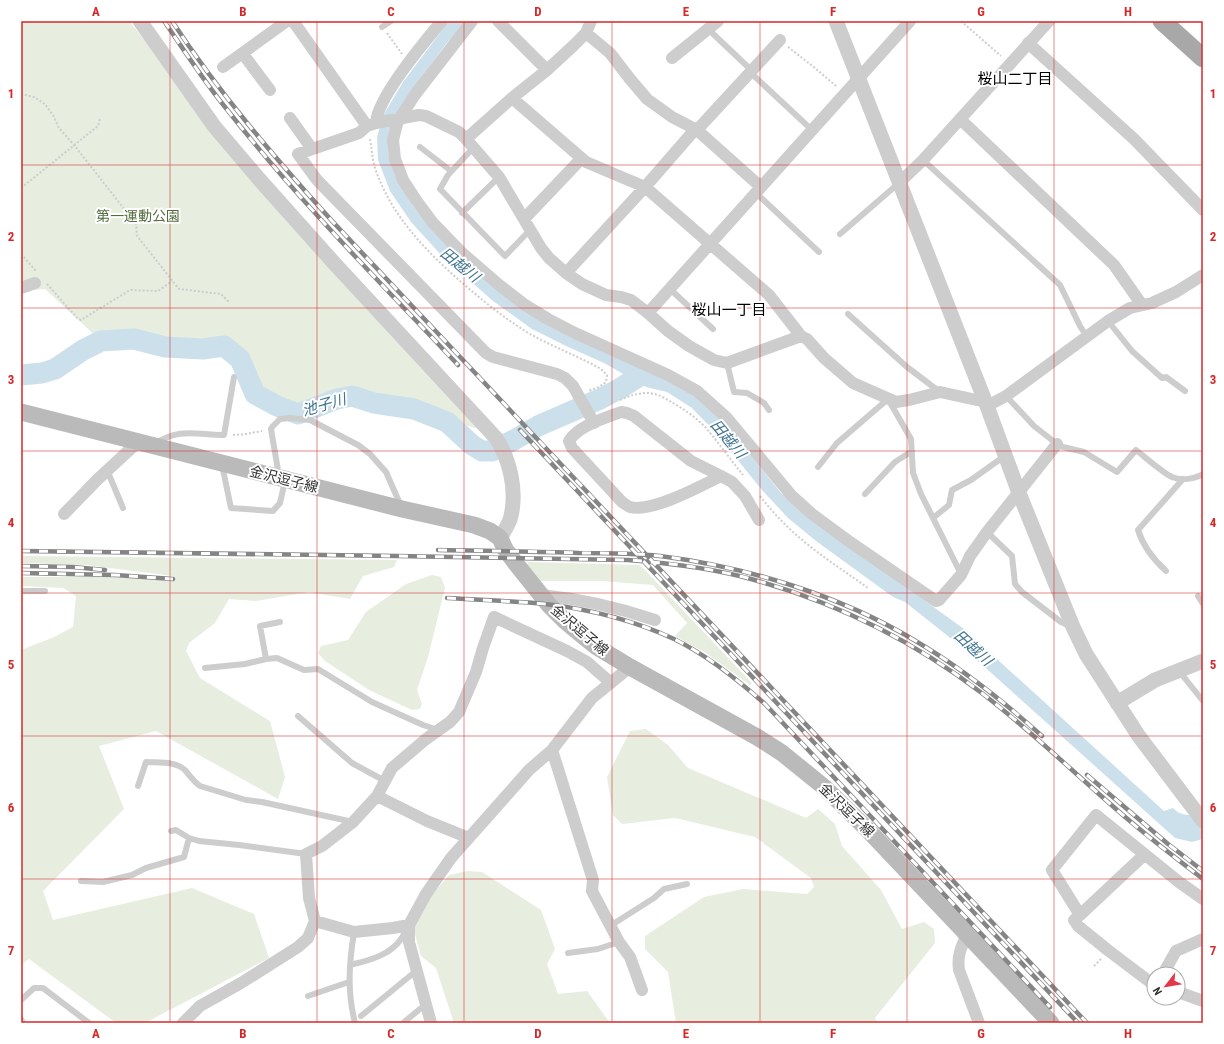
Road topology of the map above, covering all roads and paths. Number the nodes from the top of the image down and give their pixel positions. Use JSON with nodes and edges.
{"nodes":[{"id":1,"x":140,"y":21,"type":"edge"},
{"id":2,"x":287,"y":21,"type":"edge"},
{"id":3,"x":293,"y":21,"type":"edge"},
{"id":4,"x":391,"y":21,"type":"edge"},
{"id":5,"x":442,"y":21,"type":"edge"},
{"id":6,"x":472,"y":21,"type":"edge"},
{"id":7,"x":498,"y":21,"type":"edge"},
{"id":8,"x":836,"y":21,"type":"edge"},
{"id":9,"x":910,"y":21,"type":"edge"},
{"id":10,"x":961,"y":21,"type":"edge"},
{"id":11,"x":1049,"y":21,"type":"edge"},
{"id":12,"x":1164,"y":21,"type":"edge"},
{"id":13,"x":714,"y":23,"type":"edge"},
{"id":14,"x":586,"y":26,"type":"edge"},
{"id":15,"x":382,"y":27,"type":"joint"},
{"id":16,"x":780,"y":40,"type":"joint"},
{"id":17,"x":1028,"y":43,"type":"junction"},
{"id":18,"x":243,"y":54,"type":"junction"},
{"id":19,"x":1202,"y":55,"type":"edge"},
{"id":20,"x":672,"y":58,"type":"dead end"},
{"id":21,"x":409,"y":63,"type":"junction"},
{"id":22,"x":1009,"y":64,"type":"junction"},
{"id":23,"x":224,"y":67,"type":"dead end"},
{"id":24,"x":547,"y":70,"type":"junction"},
{"id":25,"x":750,"y":73,"type":"junction"},
{"id":26,"x":858,"y":80,"type":"junction"},
{"id":27,"x":270,"y":90,"type":"dead end"},
{"id":28,"x":21,"y":94,"type":"edge"},
{"id":29,"x":845,"y":94,"type":"junction"},
{"id":30,"x":512,"y":98,"type":"junction"},
{"id":31,"x":290,"y":118,"type":"dead end"},
{"id":32,"x":398,"y":118,"type":"junction"},
{"id":33,"x":100,"y":119,"type":"dead end"},
{"id":34,"x":960,"y":119,"type":"junction"},
{"id":35,"x":374,"y":124,"type":"junction"},
{"id":36,"x":697,"y":130,"type":"junction"},
{"id":37,"x":812,"y":130,"type":"junction"},
{"id":38,"x":74,"y":144,"type":"junction"},
{"id":39,"x":469,"y":144,"type":"junction"},
{"id":40,"x":420,"y":146,"type":"dead end"},
{"id":41,"x":312,"y":148,"type":"junction"},
{"id":42,"x":581,"y":159,"type":"junction"},
{"id":43,"x":923,"y":160,"type":"junction"},
{"id":44,"x":451,"y":171,"type":"junction"},
{"id":45,"x":499,"y":177,"type":"junction"},
{"id":46,"x":899,"y":184,"type":"junction"},
{"id":47,"x":645,"y":187,"type":"junction"},
{"id":48,"x":21,"y":188,"type":"edge"},
{"id":49,"x":759,"y":190,"type":"junction"},
{"id":50,"x":1203,"y":210,"type":"edge"},
{"id":51,"x":462,"y":213,"type":"junction"},
{"id":52,"x":524,"y":219,"type":"junction"},
{"id":53,"x":530,"y":230,"type":"junction"},
{"id":54,"x":840,"y":234,"type":"dead end"},
{"id":55,"x":710,"y":245,"type":"junction"},
{"id":56,"x":820,"y":252,"type":"dead end"},
{"id":57,"x":21,"y":254,"type":"edge"},
{"id":58,"x":566,"y":273,"type":"junction"},
{"id":59,"x":1203,"y":275,"type":"edge"},
{"id":60,"x":39,"y":279,"type":"junction"},
{"id":61,"x":172,"y":281,"type":"junction"},
{"id":62,"x":21,"y":288,"type":"edge"},
{"id":63,"x":670,"y":289,"type":"junction"},
{"id":64,"x":230,"y":303,"type":"dead end"},
{"id":65,"x":1142,"y":305,"type":"junction"},
{"id":66,"x":648,"y":313,"type":"junction"},
{"id":67,"x":848,"y":314,"type":"dead end"},
{"id":68,"x":1108,"y":321,"type":"junction"},
{"id":69,"x":713,"y":329,"type":"dead end"},
{"id":70,"x":801,"y":336,"type":"junction"},
{"id":71,"x":1086,"y":336,"type":"junction"},
{"id":72,"x":727,"y":363,"type":"junction"},
{"id":73,"x":234,"y":377,"type":"dead end"},
{"id":74,"x":1185,"y":391,"type":"dead end"},
{"id":75,"x":940,"y":392,"type":"junction"},
{"id":76,"x":1006,"y":396,"type":"junction"},
{"id":77,"x":888,"y":398,"type":"junction"},
{"id":78,"x":986,"y":404,"type":"junction"},
{"id":79,"x":769,"y":410,"type":"dead end"},
{"id":80,"x":21,"y":412,"type":"edge"},
{"id":81,"x":591,"y":418,"type":"junction"},
{"id":82,"x":271,"y":429,"type":"junction"},
{"id":83,"x":224,"y":435,"type":"junction"},
{"id":84,"x":145,"y":444,"type":"junction"},
{"id":85,"x":1057,"y":444,"type":"junction"},
{"id":86,"x":912,"y":451,"type":"junction"},
{"id":87,"x":1006,"y":455,"type":"junction"},
{"id":88,"x":222,"y":464,"type":"junction"},
{"id":89,"x":818,"y":468,"type":"dead end"},
{"id":90,"x":107,"y":470,"type":"junction"},
{"id":91,"x":1203,"y":474,"type":"edge"},
{"id":92,"x":721,"y":476,"type":"junction"},
{"id":93,"x":282,"y":479,"type":"junction"},
{"id":94,"x":1183,"y":479,"type":"junction"},
{"id":95,"x":1019,"y":493,"type":"junction"},
{"id":96,"x":865,"y":494,"type":"dead end"},
{"id":97,"x":123,"y":508,"type":"dead end"},
{"id":98,"x":402,"y":509,"type":"junction"},
{"id":99,"x":64,"y":514,"type":"dead end"},
{"id":100,"x":933,"y":518,"type":"junction"},
{"id":101,"x":759,"y":520,"type":"dead end"},
{"id":102,"x":987,"y":532,"type":"junction"},
{"id":103,"x":500,"y":538,"type":"junction"},
{"id":104,"x":1166,"y":571,"type":"dead end"},
{"id":105,"x":961,"y":575,"type":"junction"},
{"id":106,"x":21,"y":591,"type":"edge"},
{"id":107,"x":45,"y":591,"type":"dead end"},
{"id":108,"x":541,"y":595,"type":"junction"},
{"id":109,"x":1198,"y":596,"type":"dead end"},
{"id":110,"x":1203,"y":604,"type":"edge"},
{"id":111,"x":655,"y":620,"type":"dead end"},
{"id":112,"x":280,"y":622,"type":"dead end"},
{"id":113,"x":1073,"y":627,"type":"junction"},
{"id":114,"x":266,"y":659,"type":"junction"},
{"id":115,"x":1203,"y":661,"type":"edge"},
{"id":116,"x":630,"y":667,"type":"junction"},
{"id":117,"x":205,"y":668,"type":"dead end"},
{"id":118,"x":1178,"y":670,"type":"junction"},
{"id":119,"x":611,"y":683,"type":"junction"},
{"id":120,"x":1203,"y":701,"type":"edge"},
{"id":121,"x":1117,"y":703,"type":"junction"},
{"id":122,"x":298,"y":716,"type":"dead end"},
{"id":123,"x":438,"y":730,"type":"junction"},
{"id":124,"x":552,"y":750,"type":"junction"},
{"id":125,"x":384,"y":781,"type":"junction"},
{"id":126,"x":138,"y":786,"type":"dead end"},
{"id":127,"x":376,"y":796,"type":"junction"},
{"id":128,"x":1199,"y":812,"type":"edge"},
{"id":129,"x":353,"y":822,"type":"junction"},
{"id":130,"x":171,"y":831,"type":"dead end"},
{"id":131,"x":189,"y":838,"type":"junction"},
{"id":132,"x":469,"y":838,"type":"junction"},
{"id":133,"x":306,"y":854,"type":"junction"},
{"id":134,"x":1144,"y":855,"type":"junction"},
{"id":135,"x":81,"y":881,"type":"dead end"},
{"id":136,"x":687,"y":884,"type":"dead end"},
{"id":137,"x":1203,"y":899,"type":"edge"},
{"id":138,"x":1080,"y":915,"type":"junction"},
{"id":139,"x":315,"y":921,"type":"junction"},
{"id":140,"x":408,"y":925,"type":"junction"},
{"id":141,"x":610,"y":926,"type":"junction"},
{"id":142,"x":354,"y":932,"type":"junction"},
{"id":143,"x":967,"y":935,"type":"junction"},
{"id":144,"x":1203,"y":938,"type":"edge"},
{"id":145,"x":619,"y":942,"type":"junction"},
{"id":146,"x":568,"y":953,"type":"dead end"},
{"id":147,"x":354,"y":964,"type":"dead end"},
{"id":148,"x":1168,"y":966,"type":"edge"},
{"id":149,"x":416,"y":971,"type":"junction"},
{"id":150,"x":1146,"y":979,"type":"edge"},
{"id":151,"x":349,"y":982,"type":"junction"},
{"id":152,"x":642,"y":990,"type":"dead end"},
{"id":153,"x":1186,"y":995,"type":"edge"},
{"id":154,"x":308,"y":996,"type":"dead end"},
{"id":155,"x":21,"y":1000,"type":"edge"},
{"id":156,"x":1203,"y":1001,"type":"edge"},
{"id":157,"x":426,"y":1004,"type":"junction"},
{"id":158,"x":361,"y":1016,"type":"dead end"},
{"id":159,"x":21,"y":1019,"type":"edge"},
{"id":160,"x":190,"y":1020,"type":"edge"},
{"id":161,"x":24,"y":1023,"type":"edge"},
{"id":162,"x":89,"y":1023,"type":"edge"},
{"id":163,"x":355,"y":1023,"type":"edge"},
{"id":164,"x":403,"y":1023,"type":"edge"},
{"id":165,"x":431,"y":1023,"type":"edge"},
{"id":166,"x":979,"y":1023,"type":"edge"},
{"id":167,"x":1051,"y":1023,"type":"edge"}],
"edges":[{"from":1,"to":103,"type":"street"},
{"from":2,"to":18,"type":"street"},
{"from":3,"to":35,"type":"street"},
{"from":4,"to":15,"type":"lane"},
{"from":5,"to":21,"type":"street"},
{"from":6,"to":32,"type":"street"},
{"from":7,"to":24,"type":"street"},
{"from":8,"to":26,"type":"street"},
{"from":9,"to":26,"type":"street"},
{"from":10,"to":22,"type":"path"},
{"from":11,"to":17,"type":"street"},
{"from":12,"to":19,"type":"main road"},
{"from":13,"to":20,"type":"street"},
{"from":13,"to":25,"type":"lane"},
{"from":14,"to":24,"type":"street"},
{"from":14,"to":36,"type":"street"},
{"from":15,"to":21,"type":"path"},
{"from":16,"to":25,"type":"street"},
{"from":16,"to":29,"type":"path"},
{"from":17,"to":22,"type":"street"},
{"from":17,"to":50,"type":"street"},
{"from":18,"to":23,"type":"street"},
{"from":18,"to":27,"type":"street"},
{"from":21,"to":35,"type":"street"},
{"from":22,"to":34,"type":"street"},
{"from":24,"to":30,"type":"street"},
{"from":25,"to":36,"type":"street"},
{"from":25,"to":37,"type":"lane"},
{"from":26,"to":29,"type":"street"},
{"from":26,"to":46,"type":"street"},
{"from":28,"to":38,"type":"path"},
{"from":29,"to":37,"type":"street"},
{"from":30,"to":39,"type":"street"},
{"from":30,"to":42,"type":"street"},
{"from":31,"to":41,"type":"street"},
{"from":32,"to":35,"type":"street"},
{"from":32,"to":39,"type":"street"},
{"from":32,"to":105,"type":"street"},
{"from":33,"to":38,"type":"path"},
{"from":34,"to":43,"type":"street"},
{"from":34,"to":65,"type":"street"},
{"from":35,"to":41,"type":"street"},
{"from":36,"to":47,"type":"street"},
{"from":36,"to":49,"type":"street"},
{"from":37,"to":49,"type":"street"},
{"from":38,"to":48,"type":"path"},
{"from":38,"to":61,"type":"path"},
{"from":39,"to":44,"type":"lane"},
{"from":39,"to":45,"type":"street"},
{"from":40,"to":44,"type":"lane"},
{"from":41,"to":81,"type":"street"},
{"from":42,"to":47,"type":"street"},
{"from":42,"to":52,"type":"street"},
{"from":43,"to":46,"type":"street"},
{"from":43,"to":71,"type":"lane"},
{"from":44,"to":51,"type":"lane"},
{"from":45,"to":51,"type":"lane"},
{"from":45,"to":52,"type":"street"},
{"from":46,"to":54,"type":"lane"},
{"from":46,"to":78,"type":"street"},
{"from":47,"to":55,"type":"street"},
{"from":47,"to":58,"type":"street"},
{"from":49,"to":55,"type":"street"},
{"from":49,"to":56,"type":"lane"},
{"from":51,"to":53,"type":"lane"},
{"from":52,"to":53,"type":"street"},
{"from":53,"to":58,"type":"street"},
{"from":55,"to":63,"type":"street"},
{"from":55,"to":70,"type":"street"},
{"from":57,"to":60,"type":"path"},
{"from":58,"to":66,"type":"street"},
{"from":59,"to":65,"type":"street"},
{"from":60,"to":61,"type":"path"},
{"from":60,"to":62,"type":"street"},
{"from":61,"to":64,"type":"path"},
{"from":63,"to":66,"type":"street"},
{"from":63,"to":69,"type":"lane"},
{"from":65,"to":68,"type":"street"},
{"from":66,"to":72,"type":"street"},
{"from":67,"to":75,"type":"lane"},
{"from":68,"to":71,"type":"street"},
{"from":68,"to":74,"type":"lane"},
{"from":70,"to":72,"type":"street"},
{"from":70,"to":77,"type":"street"},
{"from":71,"to":76,"type":"street"},
{"from":72,"to":79,"type":"lane"},
{"from":73,"to":83,"type":"lane"},
{"from":75,"to":77,"type":"street"},
{"from":75,"to":78,"type":"street"},
{"from":76,"to":78,"type":"street"},
{"from":76,"to":85,"type":"lane"},
{"from":77,"to":86,"type":"lane"},
{"from":77,"to":89,"type":"lane"},
{"from":78,"to":87,"type":"street"},
{"from":80,"to":84,"type":"main road","name":"金沢逗子線"},
{"from":81,"to":92,"type":"street"},
{"from":81,"to":92,"type":"street"},
{"from":82,"to":83,"type":"path"},
{"from":82,"to":93,"type":"lane"},
{"from":82,"to":98,"type":"lane"},
{"from":83,"to":84,"type":"lane"},
{"from":84,"to":88,"type":"main road","name":"金沢逗子線"},
{"from":84,"to":90,"type":"street"},
{"from":85,"to":94,"type":"lane"},
{"from":85,"to":95,"type":"street"},
{"from":86,"to":96,"type":"lane"},
{"from":86,"to":100,"type":"lane"},
{"from":87,"to":95,"type":"street"},
{"from":87,"to":100,"type":"lane"},
{"from":88,"to":93,"type":"main road","name":"金沢逗子線"},
{"from":88,"to":93,"type":"lane"},
{"from":90,"to":97,"type":"lane"},
{"from":90,"to":99,"type":"street"},
{"from":91,"to":94,"type":"lane"},
{"from":92,"to":101,"type":"street"},
{"from":93,"to":98,"type":"main road","name":"金沢逗子線"},
{"from":94,"to":104,"type":"lane"},
{"from":95,"to":102,"type":"street"},
{"from":95,"to":113,"type":"street"},
{"from":98,"to":103,"type":"main road","name":"金沢逗子線"},
{"from":100,"to":105,"type":"lane"},
{"from":102,"to":105,"type":"street"},
{"from":102,"to":113,"type":"lane"},
{"from":103,"to":108,"type":"main road","name":"金沢逗子線"},
{"from":106,"to":107,"type":"lane"},
{"from":108,"to":111,"type":"street"},
{"from":108,"to":116,"type":"main road","name":"金沢逗子線"},
{"from":109,"to":110,"type":"lane"},
{"from":112,"to":114,"type":"lane"},
{"from":113,"to":121,"type":"street"},
{"from":114,"to":117,"type":"lane"},
{"from":114,"to":123,"type":"lane"},
{"from":115,"to":118,"type":"street"},
{"from":116,"to":119,"type":"street"},
{"from":116,"to":143,"type":"main road","name":"金沢逗子線"},
{"from":118,"to":120,"type":"lane"},
{"from":118,"to":121,"type":"street"},
{"from":119,"to":123,"type":"street"},
{"from":119,"to":124,"type":"street"},
{"from":121,"to":128,"type":"street"},
{"from":122,"to":125,"type":"lane"},
{"from":123,"to":125,"type":"street"},
{"from":124,"to":132,"type":"street"},
{"from":124,"to":141,"type":"street"},
{"from":125,"to":127,"type":"street"},
{"from":126,"to":129,"type":"lane"},
{"from":127,"to":129,"type":"street"},
{"from":127,"to":132,"type":"street"},
{"from":129,"to":133,"type":"street"},
{"from":130,"to":131,"type":"lane"},
{"from":131,"to":133,"type":"lane"},
{"from":131,"to":135,"type":"lane"},
{"from":132,"to":140,"type":"street"},
{"from":133,"to":139,"type":"street"},
{"from":134,"to":137,"type":"street"},
{"from":134,"to":138,"type":"street"},
{"from":134,"to":138,"type":"street"},
{"from":136,"to":141,"type":"lane"},
{"from":138,"to":150,"type":"street"},
{"from":139,"to":142,"type":"street"},
{"from":139,"to":160,"type":"street"},
{"from":140,"to":142,"type":"street"},
{"from":140,"to":147,"type":"lane"},
{"from":140,"to":149,"type":"street"},
{"from":141,"to":145,"type":"street"},
{"from":142,"to":151,"type":"lane"},
{"from":143,"to":166,"type":"street"},
{"from":143,"to":167,"type":"main road","name":"金沢逗子線"},
{"from":144,"to":148,"type":"street"},
{"from":145,"to":146,"type":"lane"},
{"from":145,"to":152,"type":"street"},
{"from":149,"to":157,"type":"street"},
{"from":149,"to":158,"type":"lane"},
{"from":151,"to":154,"type":"lane"},
{"from":151,"to":163,"type":"lane"},
{"from":153,"to":156,"type":"street"},
{"from":155,"to":162,"type":"lane"},
{"from":157,"to":164,"type":"lane"},
{"from":157,"to":165,"type":"street"},
{"from":159,"to":161,"type":"lane"}]}
